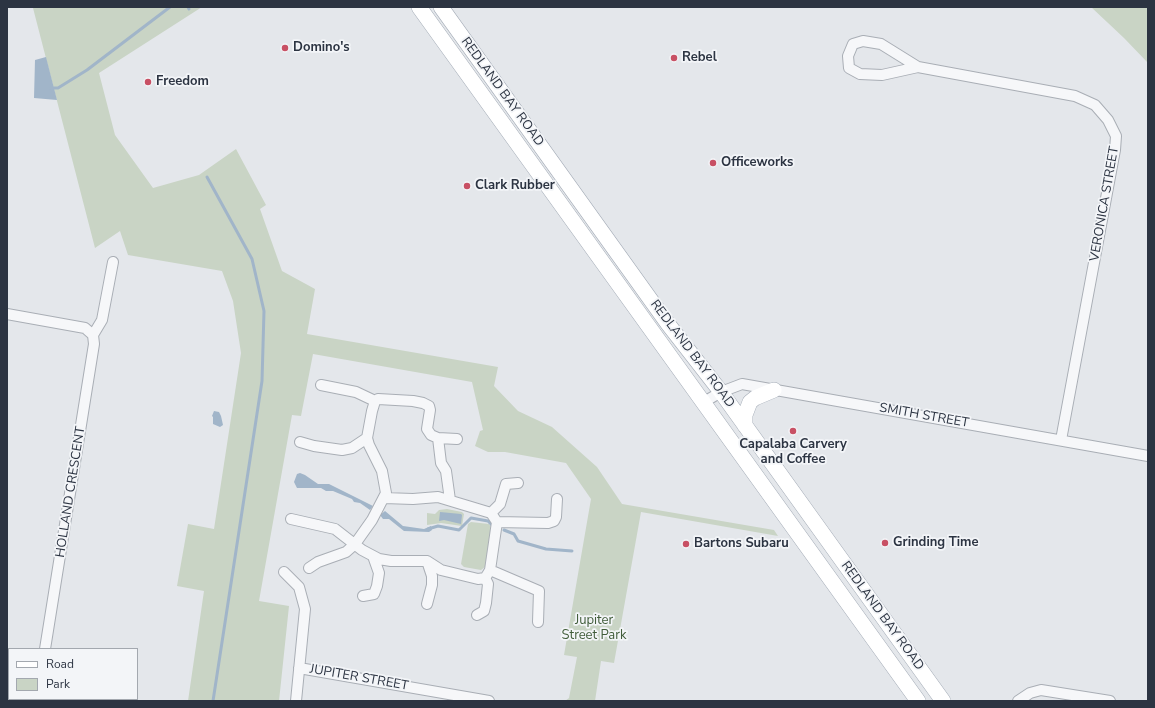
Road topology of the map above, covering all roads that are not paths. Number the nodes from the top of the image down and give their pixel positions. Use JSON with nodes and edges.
{"nodes":[{"id":1,"x":418,"y":7,"type":"edge"},
{"id":2,"x":442,"y":7,"type":"edge"},
{"id":3,"x":918,"y":68,"type":"junction"},
{"id":4,"x":506,"y":98,"type":"junction"},
{"id":5,"x":492,"y":108,"type":"junction"},
{"id":6,"x":113,"y":262,"type":"dead end"},
{"id":7,"x":7,"y":314,"type":"edge"},
{"id":8,"x":92,"y":335,"type":"junction"},
{"id":9,"x":321,"y":385,"type":"dead end"},
{"id":10,"x":774,"y":390,"type":"junction"},
{"id":11,"x":721,"y":392,"type":"junction"},
{"id":12,"x":375,"y":401,"type":"junction"},
{"id":13,"x":704,"y":402,"type":"junction"},
{"id":14,"x":745,"y":426,"type":"junction"},
{"id":15,"x":367,"y":438,"type":"junction"},
{"id":16,"x":438,"y":438,"type":"junction"},
{"id":17,"x":457,"y":439,"type":"dead end"},
{"id":18,"x":1061,"y":440,"type":"junction"},
{"id":19,"x":300,"y":442,"type":"dead end"},
{"id":20,"x":1148,"y":456,"type":"edge"},
{"id":21,"x":518,"y":483,"type":"dead end"},
{"id":22,"x":384,"y":498,"type":"junction"},
{"id":23,"x":557,"y":499,"type":"dead end"},
{"id":24,"x":450,"y":500,"type":"junction"},
{"id":25,"x":494,"y":518,"type":"junction"},
{"id":26,"x":291,"y":519,"type":"dead end"},
{"id":27,"x":355,"y":544,"type":"junction"},
{"id":28,"x":373,"y":556,"type":"junction"},
{"id":29,"x":427,"y":561,"type":"junction"},
{"id":30,"x":390,"y":562,"type":"junction"},
{"id":31,"x":309,"y":568,"type":"dead end"},
{"id":32,"x":284,"y":572,"type":"dead end"},
{"id":33,"x":448,"y":572,"type":"junction"},
{"id":34,"x":379,"y":573,"type":"junction"},
{"id":35,"x":487,"y":574,"type":"junction"},
{"id":36,"x":432,"y":585,"type":"junction"},
{"id":37,"x":363,"y":596,"type":"dead end"},
{"id":38,"x":427,"y":604,"type":"dead end"},
{"id":39,"x":477,"y":615,"type":"dead end"},
{"id":40,"x":538,"y":622,"type":"dead end"},
{"id":41,"x":45,"y":648,"type":"edge"},
{"id":42,"x":299,"y":668,"type":"junction"},
{"id":43,"x":296,"y":701,"type":"edge"},
{"id":44,"x":489,"y":701,"type":"edge"},
{"id":45,"x":918,"y":701,"type":"edge"},
{"id":46,"x":943,"y":701,"type":"edge"},
{"id":47,"x":1018,"y":701,"type":"edge"},
{"id":48,"x":1110,"y":701,"type":"edge"}],
"edges":[{"from":1,"to":5,"type":"main road","name":"REDLAND BAY ROAD"},
{"from":2,"to":4,"type":"main road","name":"REDLAND BAY ROAD"},
{"from":3,"to":3,"type":"street","name":"VERONICA STREET"},
{"from":3,"to":18,"type":"street","name":"VERONICA STREET"},
{"from":4,"to":5,"type":"main road"},
{"from":4,"to":11,"type":"main road","name":"REDLAND BAY ROAD"},
{"from":5,"to":13,"type":"main road","name":"REDLAND BAY ROAD"},
{"from":6,"to":8,"type":"street"},
{"from":7,"to":8,"type":"street"},
{"from":8,"to":41,"type":"street","name":"HOLLAND CRESCENT"},
{"from":9,"to":12,"type":"street"},
{"from":10,"to":11,"type":"street","name":"SMITH STREET"},
{"from":10,"to":14,"type":"main road"},
{"from":10,"to":18,"type":"street","name":"SMITH STREET"},
{"from":11,"to":13,"type":"street","name":"SMITH STREET"},
{"from":11,"to":14,"type":"main road","name":"REDLAND BAY ROAD"},
{"from":12,"to":15,"type":"street"},
{"from":12,"to":16,"type":"street"},
{"from":13,"to":45,"type":"main road","name":"REDLAND BAY ROAD"},
{"from":14,"to":46,"type":"main road","name":"REDLAND BAY ROAD"},
{"from":15,"to":19,"type":"street"},
{"from":15,"to":22,"type":"street"},
{"from":16,"to":17,"type":"street"},
{"from":16,"to":24,"type":"street"},
{"from":18,"to":20,"type":"street","name":"SMITH STREET"},
{"from":21,"to":25,"type":"street"},
{"from":22,"to":24,"type":"street"},
{"from":22,"to":27,"type":"street"},
{"from":23,"to":25,"type":"street"},
{"from":24,"to":25,"type":"street"},
{"from":25,"to":35,"type":"street"},
{"from":26,"to":27,"type":"street"},
{"from":27,"to":28,"type":"street"},
{"from":27,"to":31,"type":"street"},
{"from":28,"to":30,"type":"street"},
{"from":28,"to":34,"type":"street"},
{"from":29,"to":30,"type":"street"},
{"from":29,"to":33,"type":"street"},
{"from":29,"to":36,"type":"street"},
{"from":30,"to":34,"type":"street"},
{"from":32,"to":42,"type":"street"},
{"from":33,"to":35,"type":"street"},
{"from":33,"to":36,"type":"street"},
{"from":34,"to":37,"type":"street"},
{"from":35,"to":39,"type":"street"},
{"from":35,"to":40,"type":"street"},
{"from":36,"to":38,"type":"street"},
{"from":42,"to":43,"type":"street"},
{"from":42,"to":44,"type":"street","name":"JUPITER STREET"},
{"from":47,"to":48,"type":"street"}]}
